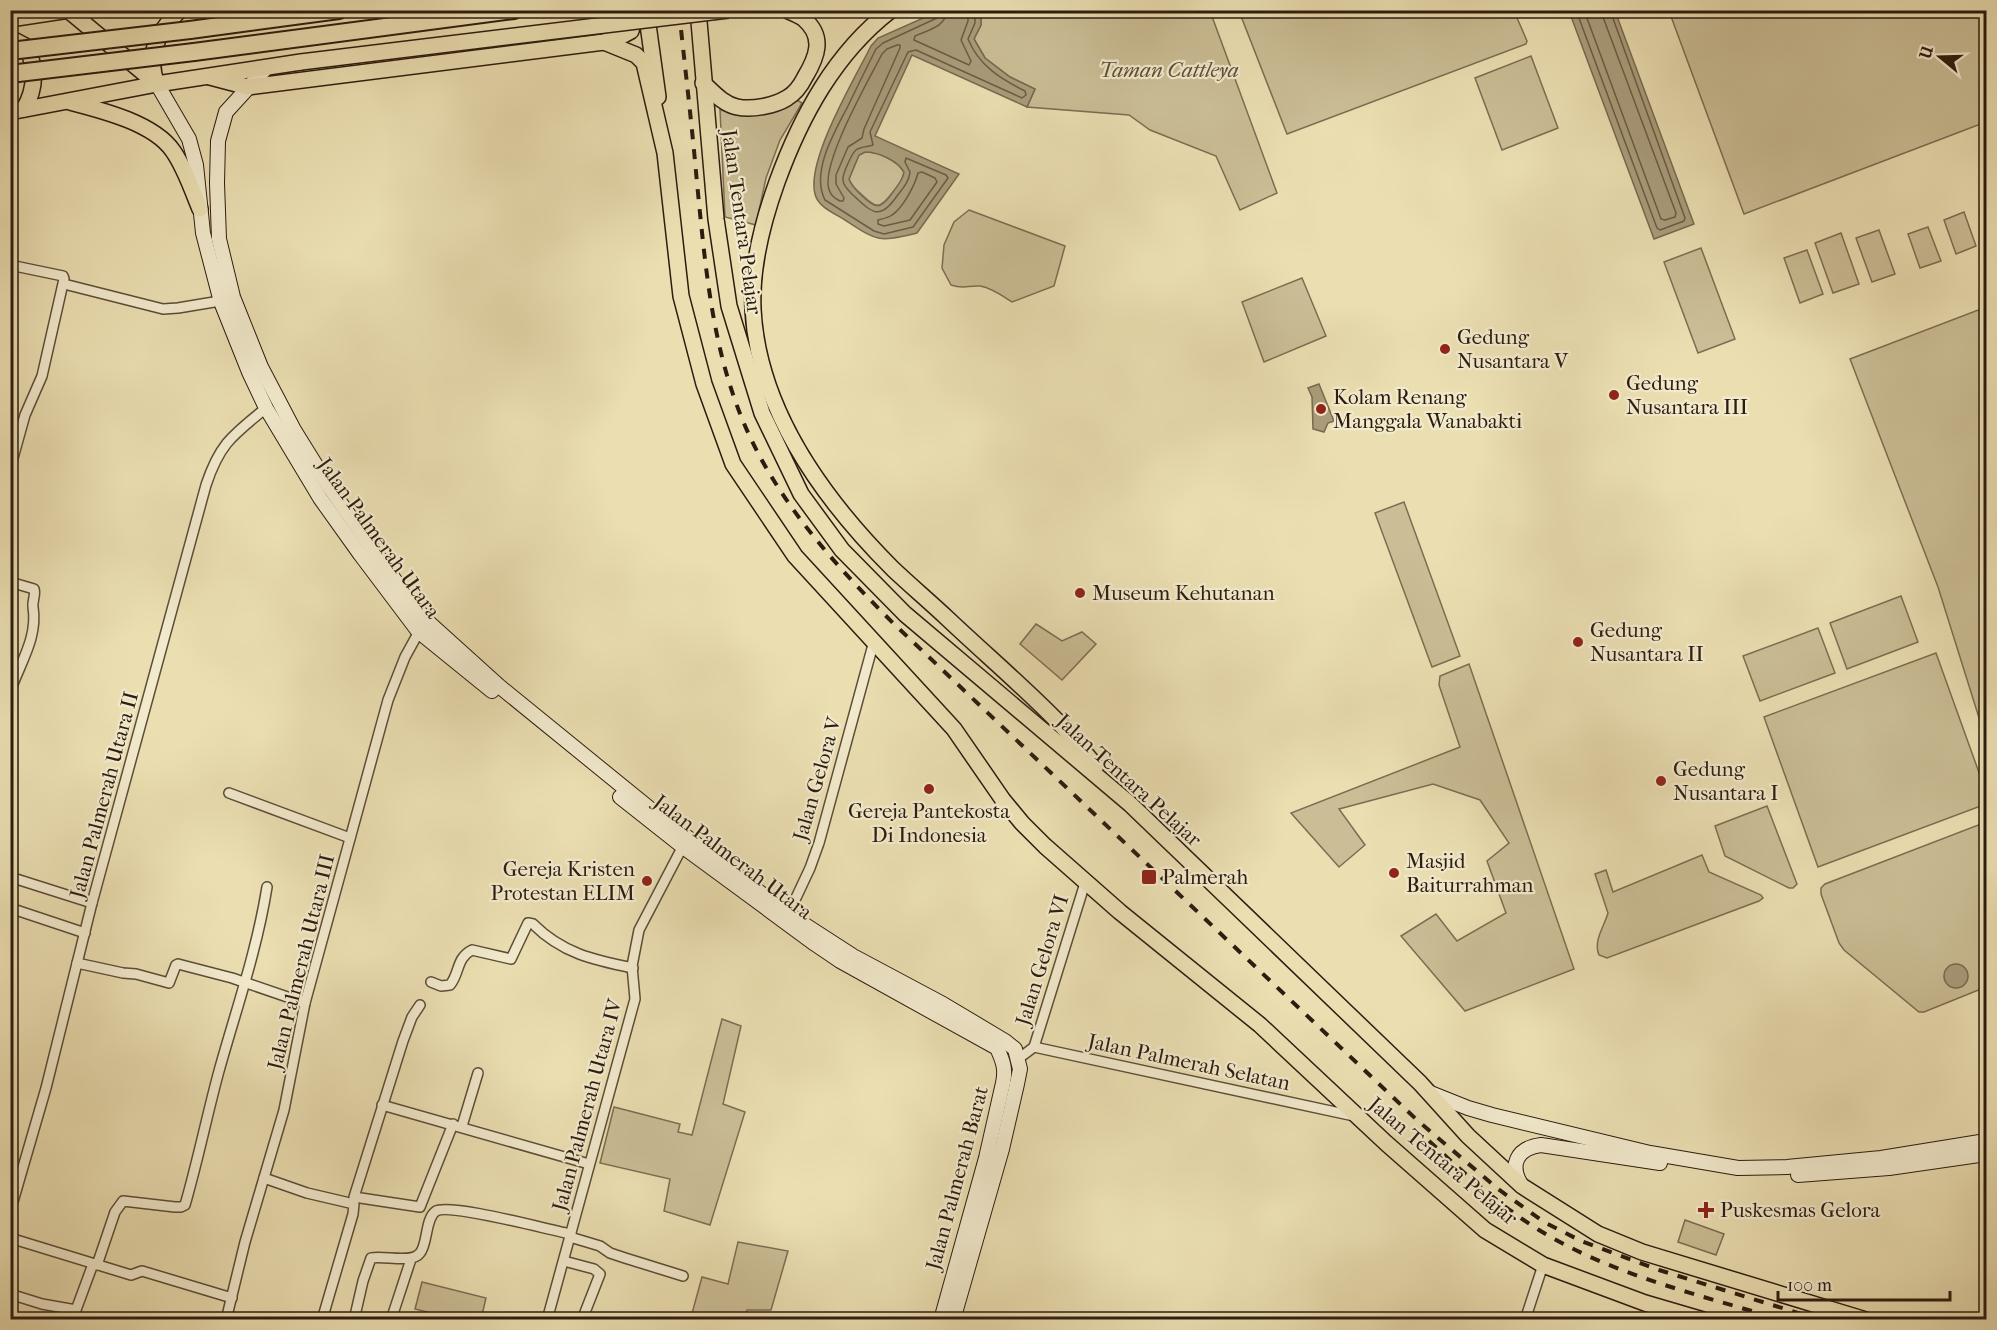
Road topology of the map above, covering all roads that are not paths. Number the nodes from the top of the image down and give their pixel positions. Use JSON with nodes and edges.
{"nodes":[{"id":1,"x":180,"y":10,"type":"edge"},
{"id":2,"x":339,"y":10,"type":"edge"},
{"id":3,"x":514,"y":10,"type":"edge"},
{"id":4,"x":636,"y":10,"type":"edge"},
{"id":5,"x":646,"y":10,"type":"edge"},
{"id":6,"x":698,"y":10,"type":"edge"},
{"id":7,"x":728,"y":10,"type":"edge"},
{"id":8,"x":787,"y":10,"type":"edge"},
{"id":9,"x":891,"y":10,"type":"edge"},
{"id":10,"x":68,"y":11,"type":"edge"},
{"id":11,"x":10,"y":19,"type":"edge"},
{"id":12,"x":10,"y":38,"type":"edge"},
{"id":13,"x":604,"y":42,"type":"junction"},
{"id":14,"x":10,"y":51,"type":"edge"},
{"id":15,"x":267,"y":67,"type":"junction"},
{"id":16,"x":10,"y":74,"type":"edge"},
{"id":17,"x":210,"y":77,"type":"junction"},
{"id":18,"x":703,"y":83,"type":"junction"},
{"id":19,"x":157,"y":84,"type":"junction"},
{"id":20,"x":248,"y":87,"type":"junction"},
{"id":21,"x":67,"y":101,"type":"junction"},
{"id":22,"x":17,"y":110,"type":"edge"},
{"id":23,"x":665,"y":153,"type":"junction"},
{"id":24,"x":200,"y":209,"type":"junction"},
{"id":25,"x":10,"y":265,"type":"edge"},
{"id":26,"x":64,"y":284,"type":"junction"},
{"id":27,"x":227,"y":299,"type":"junction"},
{"id":28,"x":255,"y":370,"type":"junction"},
{"id":29,"x":279,"y":401,"type":"junction"},
{"id":30,"x":266,"y":408,"type":"junction"},
{"id":31,"x":779,"y":412,"type":"junction"},
{"id":32,"x":762,"y":413,"type":"junction"},
{"id":33,"x":10,"y":469,"type":"edge"},
{"id":34,"x":365,"y":550,"type":"junction"},
{"id":35,"x":10,"y":582,"type":"edge"},
{"id":36,"x":423,"y":626,"type":"junction"},
{"id":37,"x":874,"y":641,"type":"junction"},
{"id":38,"x":10,"y":692,"type":"edge"},
{"id":39,"x":229,"y":793,"type":"dead end"},
{"id":40,"x":1130,"y":804,"type":"junction"},
{"id":41,"x":350,"y":838,"type":"junction"},
{"id":42,"x":685,"y":841,"type":"junction"},
{"id":43,"x":10,"y":877,"type":"edge"},
{"id":44,"x":1085,"y":883,"type":"junction"},
{"id":45,"x":267,"y":887,"type":"dead end"},
{"id":46,"x":92,"y":903,"type":"junction"},
{"id":47,"x":10,"y":908,"type":"edge"},
{"id":48,"x":786,"y":918,"type":"junction"},
{"id":49,"x":85,"y":933,"type":"junction"},
{"id":50,"x":77,"y":963,"type":"junction"},
{"id":51,"x":633,"y":969,"type":"junction"},
{"id":52,"x":245,"y":982,"type":"junction"},
{"id":53,"x":431,"y":982,"type":"dead end"},
{"id":54,"x":305,"y":1003,"type":"junction"},
{"id":55,"x":420,"y":1005,"type":"dead end"},
{"id":56,"x":941,"y":1009,"type":"junction"},
{"id":57,"x":1034,"y":1047,"type":"junction"},
{"id":58,"x":997,"y":1048,"type":"joint"},
{"id":59,"x":1018,"y":1059,"type":"junction"},
{"id":60,"x":478,"y":1073,"type":"dead end"},
{"id":61,"x":1428,"y":1092,"type":"junction"},
{"id":62,"x":382,"y":1105,"type":"junction"},
{"id":63,"x":1357,"y":1116,"type":"junction"},
{"id":64,"x":458,"y":1125,"type":"junction"},
{"id":65,"x":1986,"y":1141,"type":"edge"},
{"id":66,"x":1986,"y":1154,"type":"edge"},
{"id":67,"x":589,"y":1164,"type":"junction"},
{"id":68,"x":264,"y":1179,"type":"junction"},
{"id":69,"x":1522,"y":1186,"type":"junction"},
{"id":70,"x":10,"y":1212,"type":"edge"},
{"id":71,"x":571,"y":1236,"type":"junction"},
{"id":72,"x":10,"y":1238,"type":"edge"},
{"id":73,"x":411,"y":1259,"type":"junction"},
{"id":74,"x":564,"y":1261,"type":"junction"},
{"id":75,"x":95,"y":1264,"type":"junction"},
{"id":76,"x":1544,"y":1266,"type":"junction"},
{"id":77,"x":683,"y":1276,"type":"dead end"},
{"id":78,"x":10,"y":1294,"type":"edge"},
{"id":79,"x":232,"y":1298,"type":"junction"},
{"id":80,"x":226,"y":1320,"type":"edge"},
{"id":81,"x":322,"y":1320,"type":"edge"},
{"id":82,"x":354,"y":1320,"type":"edge"},
{"id":83,"x":391,"y":1320,"type":"edge"},
{"id":84,"x":546,"y":1320,"type":"edge"},
{"id":85,"x":582,"y":1320,"type":"edge"},
{"id":86,"x":941,"y":1320,"type":"edge"},
{"id":87,"x":953,"y":1320,"type":"edge"},
{"id":88,"x":1525,"y":1320,"type":"edge"},
{"id":89,"x":1703,"y":1320,"type":"edge"},
{"id":90,"x":1866,"y":1320,"type":"edge"}],
"edges":[{"from":1,"to":19,"type":"main road"},
{"from":2,"to":14,"type":"highway","bridge":true},
{"from":3,"to":16,"type":"highway","bridge":true},
{"from":4,"to":13,"type":"main road"},
{"from":5,"to":23,"type":"main road","name":"Jalan Tentara Pelajar"},
{"from":6,"to":18,"type":"main road","name":"Jalan Tentara Pelajar"},
{"from":7,"to":15,"type":"main road","bridge":true},
{"from":8,"to":18,"type":"main road"},
{"from":9,"to":31,"type":"main road"},
{"from":10,"to":11,"type":"main road"},
{"from":10,"to":19,"type":"main road","name":"Jalan Palmerah Utara"},
{"from":12,"to":22,"type":"main road"},
{"from":13,"to":20,"type":"main road"},
{"from":13,"to":23,"type":"main road"},
{"from":15,"to":17,"type":"main road"},
{"from":15,"to":20,"type":"main road","name":"Jalan Palmerah Utara"},
{"from":17,"to":19,"type":"main road"},
{"from":17,"to":20,"type":"main road"},
{"from":18,"to":32,"type":"main road","name":"Jalan Tentara Pelajar"},
{"from":19,"to":21,"type":"main road"},
{"from":19,"to":24,"type":"main road","name":"Jalan Palmerah Utara"},
{"from":20,"to":27,"type":"main road","name":"Jalan Palmerah Utara"},
{"from":21,"to":22,"type":"main road"},
{"from":21,"to":24,"type":"main road"},
{"from":23,"to":37,"type":"main road","name":"Jalan Tentara Pelajar"},
{"from":24,"to":27,"type":"main road","name":"Jalan Palmerah Utara"},
{"from":25,"to":26,"type":"street"},
{"from":26,"to":27,"type":"street"},
{"from":26,"to":33,"type":"street"},
{"from":27,"to":28,"type":"main road","name":"Jalan Palmerah Utara"},
{"from":28,"to":29,"type":"main road","name":"Jalan Palmerah Utara"},
{"from":28,"to":30,"type":"main road","name":"Jalan Palmerah Utara"},
{"from":29,"to":30,"type":"main road"},
{"from":29,"to":34,"type":"main road","name":"Jalan Palmerah Utara"},
{"from":30,"to":34,"type":"main road","name":"Jalan Palmerah Utara"},
{"from":30,"to":46,"type":"street","name":"Jalan Palmerah Utara II"},
{"from":31,"to":32,"type":"main road"},
{"from":31,"to":40,"type":"main road"},
{"from":32,"to":40,"type":"main road","name":"Jalan Tentara Pelajar"},
{"from":34,"to":36,"type":"main road","name":"Jalan Palmerah Utara"},
{"from":35,"to":38,"type":"street"},
{"from":36,"to":41,"type":"street","name":"Jalan Palmerah Utara III"},
{"from":36,"to":42,"type":"main road","name":"Jalan Palmerah Utara"},
{"from":37,"to":44,"type":"main road","name":"Jalan Tentara Pelajar"},
{"from":37,"to":48,"type":"street","name":"Jalan Gelora V"},
{"from":39,"to":41,"type":"street"},
{"from":40,"to":61,"type":"main road","name":"Jalan Tentara Pelajar"},
{"from":41,"to":54,"type":"street","name":"Jalan Palmerah Utara III"},
{"from":42,"to":48,"type":"main road","name":"Jalan Palmerah Utara"},
{"from":42,"to":51,"type":"street","name":"Jalan Palmerah Utara IV"},
{"from":43,"to":46,"type":"street"},
{"from":44,"to":57,"type":"street","name":"Jalan Gelora VI"},
{"from":44,"to":63,"type":"main road","name":"Jalan Tentara Pelajar"},
{"from":45,"to":52,"type":"street"},
{"from":46,"to":49,"type":"street","name":"Jalan Palmerah Utara II"},
{"from":47,"to":49,"type":"street"},
{"from":48,"to":56,"type":"main road","name":"Jalan Palmerah Utara"},
{"from":49,"to":50,"type":"street","name":"Jalan Palmerah Utara II"},
{"from":50,"to":52,"type":"street"},
{"from":50,"to":70,"type":"street","name":"Jalan Palmerah Utara II"},
{"from":51,"to":53,"type":"street"},
{"from":51,"to":67,"type":"street","name":"Jalan Palmerah Utara IV"},
{"from":52,"to":54,"type":"street"},
{"from":52,"to":75,"type":"street"},
{"from":54,"to":68,"type":"street","name":"Jalan Palmerah Utara III"},
{"from":55,"to":62,"type":"street"},
{"from":56,"to":58,"type":"main road","name":"Jalan Palmerah Utara"},
{"from":56,"to":59,"type":"main road","name":"Jalan Palmerah Utara"},
{"from":57,"to":59,"type":"street"},
{"from":57,"to":63,"type":"street","name":"Jalan Palmerah Selatan"},
{"from":58,"to":86,"type":"main road","name":"Jalan Palmerah Barat"},
{"from":59,"to":87,"type":"main road","name":"Jalan Palmerah Barat"},
{"from":60,"to":64,"type":"street"},
{"from":61,"to":65,"type":"main road"},
{"from":61,"to":69,"type":"main road","name":"Jalan Tentara Pelajar"},
{"from":62,"to":64,"type":"street"},
{"from":62,"to":64,"type":"street"},
{"from":63,"to":76,"type":"main road","name":"Jalan Tentara Pelajar"},
{"from":64,"to":67,"type":"street"},
{"from":66,"to":69,"type":"main road"},
{"from":67,"to":71,"type":"street","name":"Jalan Palmerah Utara IV"},
{"from":68,"to":79,"type":"street","name":"Jalan Palmerah Utara III"},
{"from":68,"to":81,"type":"street"},
{"from":69,"to":90,"type":"main road","name":"Jalan Tentara Pelajar"},
{"from":71,"to":73,"type":"street"},
{"from":71,"to":74,"type":"street","name":"Jalan Palmerah Utara IV"},
{"from":71,"to":77,"type":"street"},
{"from":72,"to":75,"type":"street"},
{"from":73,"to":82,"type":"street"},
{"from":73,"to":83,"type":"street"},
{"from":74,"to":84,"type":"street","name":"Jalan Palmerah Utara IV"},
{"from":74,"to":85,"type":"street"},
{"from":75,"to":78,"type":"street"},
{"from":75,"to":79,"type":"street"},
{"from":76,"to":88,"type":"street"},
{"from":76,"to":89,"type":"main road","name":"Jalan Tentara Pelajar"},
{"from":79,"to":80,"type":"street","name":"Jalan Palmerah Utara III"}]}
